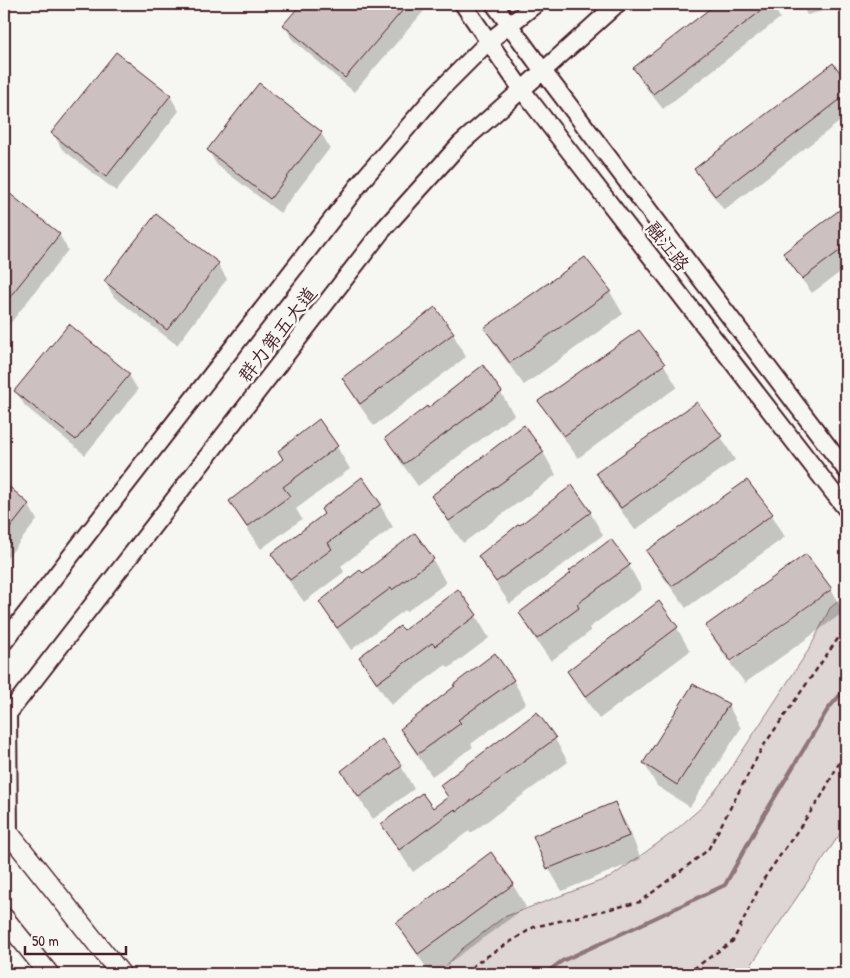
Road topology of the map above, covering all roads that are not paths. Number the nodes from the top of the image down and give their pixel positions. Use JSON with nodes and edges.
{"nodes":[{"id":1,"x":463,"y":4,"type":"edge"},
{"id":2,"x":494,"y":4,"type":"edge"},
{"id":3,"x":536,"y":4,"type":"edge"},
{"id":4,"x":617,"y":4,"type":"edge"},
{"id":5,"x":509,"y":25,"type":"junction"},
{"id":6,"x":488,"y":42,"type":"junction"},
{"id":7,"x":543,"y":71,"type":"junction"},
{"id":8,"x":522,"y":90,"type":"junction"},
{"id":9,"x":846,"y":470,"type":"edge"},
{"id":10,"x":846,"y":509,"type":"edge"},
{"id":11,"x":4,"y":642,"type":"edge"},
{"id":12,"x":6,"y":716,"type":"edge"},
{"id":13,"x":6,"y":830,"type":"edge"},
{"id":14,"x":4,"y":918,"type":"edge"},
{"id":15,"x":49,"y":974,"type":"edge"},
{"id":16,"x":121,"y":974,"type":"edge"}],
"edges":[{"from":1,"to":6,"type":"main road","name":"融江路"},
{"from":2,"to":5,"type":"main road","name":"融江路"},
{"from":3,"to":5,"type":"main road","name":"群力第五大道"},
{"from":4,"to":7,"type":"main road","name":"群力第五大道"},
{"from":5,"to":6,"type":"main road","name":"群力第五大道"},
{"from":5,"to":7,"type":"main road","name":"融江路"},
{"from":6,"to":8,"type":"main road","name":"融江路"},
{"from":6,"to":11,"type":"main road","name":"群力第五大道"},
{"from":7,"to":8,"type":"main road","name":"群力第五大道"},
{"from":7,"to":9,"type":"main road","name":"融江路"},
{"from":8,"to":10,"type":"main road","name":"融江路"},
{"from":8,"to":12,"type":"main road","name":"群力第五大道"},
{"from":12,"to":13,"type":"main road"},
{"from":13,"to":16,"type":"main road"},
{"from":14,"to":15,"type":"main road"}]}
